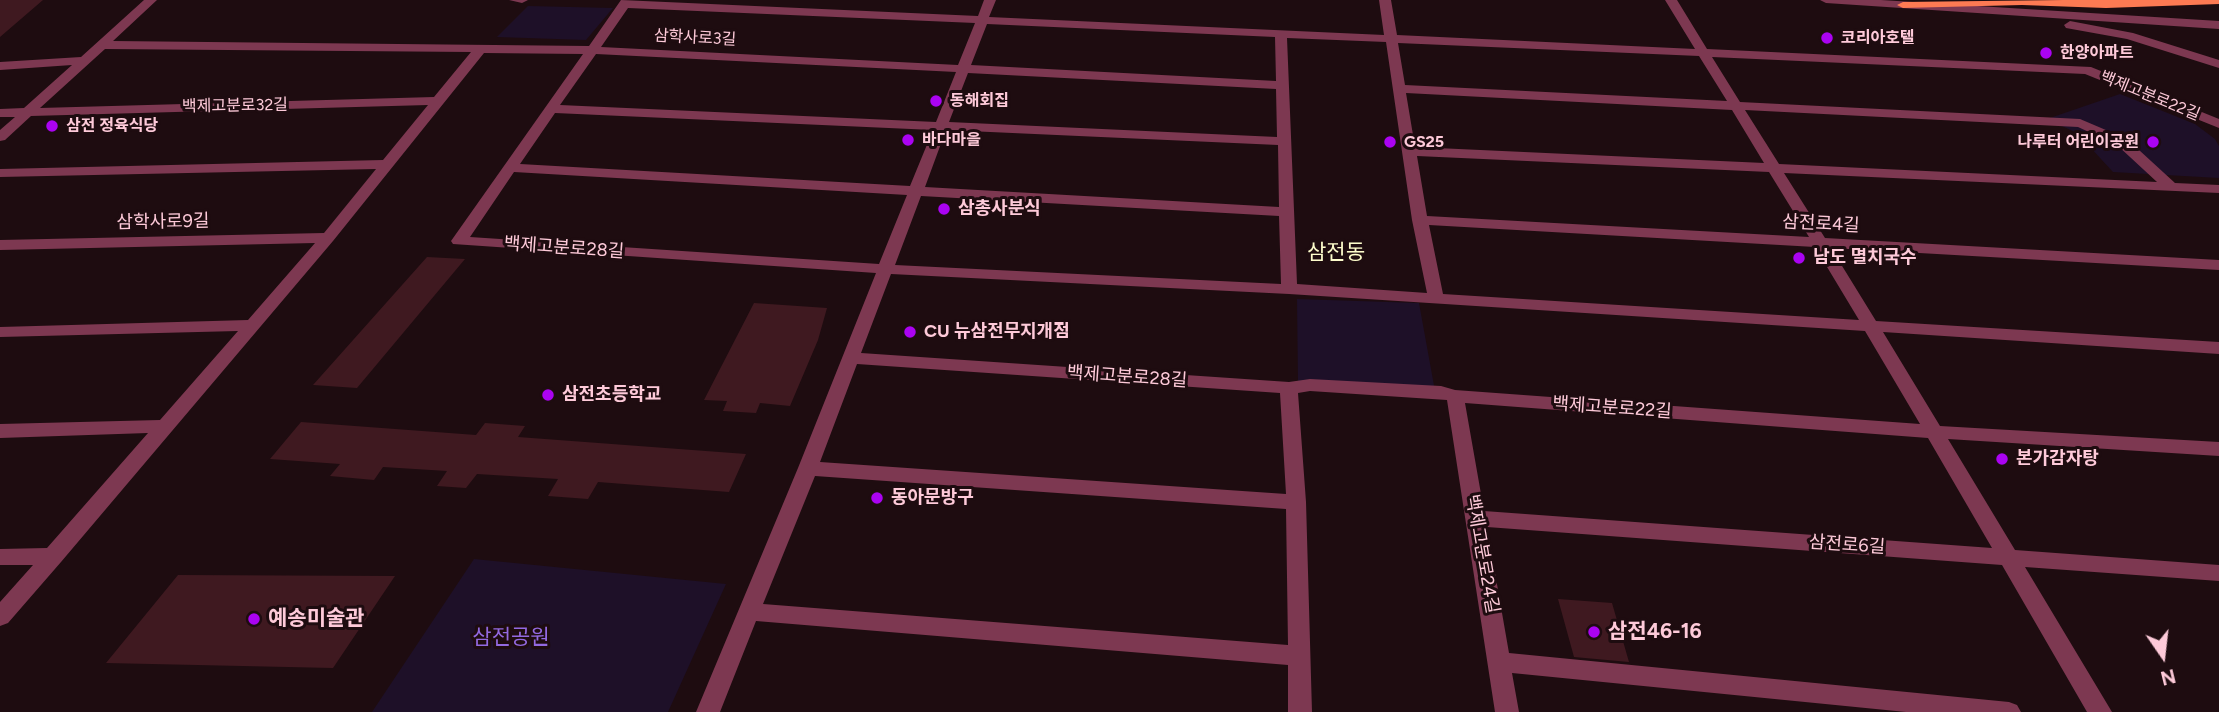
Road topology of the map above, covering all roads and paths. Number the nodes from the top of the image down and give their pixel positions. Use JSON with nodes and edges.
{"nodes":[{"id":1,"x":150,"y":0,"type":"edge"},
{"id":2,"x":515,"y":0,"type":"edge"},
{"id":3,"x":523,"y":0,"type":"edge"},
{"id":4,"x":990,"y":0,"type":"edge"},
{"id":5,"x":1385,"y":0,"type":"edge"},
{"id":6,"x":1671,"y":0,"type":"edge"},
{"id":7,"x":1826,"y":0,"type":"edge"},
{"id":8,"x":2219,"y":1,"type":"edge"},
{"id":9,"x":626,"y":2,"type":"edge"},
{"id":10,"x":1903,"y":5,"type":"junction"},
{"id":11,"x":1994,"y":11,"type":"junction"},
{"id":12,"x":982,"y":20,"type":"junction"},
{"id":13,"x":2219,"y":25,"type":"edge"},
{"id":14,"x":1281,"y":33,"type":"junction"},
{"id":15,"x":1392,"y":37,"type":"junction"},
{"id":16,"x":103,"y":45,"type":"junction"},
{"id":17,"x":481,"y":48,"type":"junction"},
{"id":18,"x":590,"y":50,"type":"junction"},
{"id":19,"x":1703,"y":53,"type":"junction"},
{"id":20,"x":86,"y":60,"type":"junction"},
{"id":21,"x":2219,"y":64,"type":"edge"},
{"id":22,"x":0,"y":66,"type":"edge"},
{"id":23,"x":964,"y":69,"type":"junction"},
{"id":24,"x":1283,"y":85,"type":"junction"},
{"id":25,"x":1399,"y":89,"type":"junction"},
{"id":26,"x":441,"y":101,"type":"junction"},
{"id":27,"x":1735,"y":106,"type":"junction"},
{"id":28,"x":552,"y":108,"type":"junction"},
{"id":29,"x":28,"y":111,"type":"junction"},
{"id":30,"x":0,"y":113,"type":"edge"},
{"id":31,"x":2219,"y":124,"type":"edge"},
{"id":32,"x":941,"y":125,"type":"junction"},
{"id":33,"x":0,"y":137,"type":"edge"},
{"id":34,"x":1283,"y":141,"type":"junction"},
{"id":35,"x":1409,"y":151,"type":"junction"},
{"id":36,"x":389,"y":164,"type":"junction"},
{"id":37,"x":511,"y":168,"type":"junction"},
{"id":38,"x":1775,"y":169,"type":"junction"},
{"id":39,"x":0,"y":173,"type":"edge"},
{"id":40,"x":2171,"y":187,"type":"junction"},
{"id":41,"x":2219,"y":190,"type":"edge"},
{"id":42,"x":914,"y":191,"type":"junction"},
{"id":43,"x":1287,"y":212,"type":"junction"},
{"id":44,"x":1420,"y":220,"type":"junction"},
{"id":45,"x":328,"y":237,"type":"junction"},
{"id":46,"x":1821,"y":243,"type":"junction"},
{"id":47,"x":0,"y":246,"type":"edge"},
{"id":48,"x":2219,"y":265,"type":"edge"},
{"id":49,"x":886,"y":269,"type":"junction"},
{"id":50,"x":1289,"y":289,"type":"junction"},
{"id":51,"x":1436,"y":298,"type":"junction"},
{"id":52,"x":252,"y":325,"type":"junction"},
{"id":53,"x":1871,"y":326,"type":"junction"},
{"id":54,"x":0,"y":332,"type":"edge"},
{"id":55,"x":2219,"y":348,"type":"edge"},
{"id":56,"x":852,"y":358,"type":"junction"},
{"id":57,"x":1289,"y":388,"type":"junction"},
{"id":58,"x":1455,"y":396,"type":"junction"},
{"id":59,"x":164,"y":426,"type":"junction"},
{"id":60,"x":0,"y":431,"type":"edge"},
{"id":61,"x":1935,"y":432,"type":"junction"},
{"id":62,"x":2219,"y":449,"type":"edge"},
{"id":63,"x":808,"y":468,"type":"junction"},
{"id":64,"x":1296,"y":502,"type":"junction"},
{"id":65,"x":1475,"y":519,"type":"junction"},
{"id":66,"x":54,"y":556,"type":"junction"},
{"id":67,"x":0,"y":557,"type":"edge"},
{"id":68,"x":2009,"y":557,"type":"junction"},
{"id":69,"x":2219,"y":573,"type":"edge"},
{"id":70,"x":751,"y":612,"type":"junction"},
{"id":71,"x":0,"y":617,"type":"edge"},
{"id":72,"x":1300,"y":656,"type":"junction"},
{"id":73,"x":1501,"y":662,"type":"junction"},
{"id":74,"x":708,"y":712,"type":"edge"},
{"id":75,"x":1300,"y":712,"type":"edge"},
{"id":76,"x":1507,"y":712,"type":"edge"},
{"id":77,"x":2009,"y":712,"type":"edge"},
{"id":78,"x":2100,"y":712,"type":"edge"}],
"edges":[{"from":1,"to":16,"type":"street"},
{"from":2,"to":3,"type":"street"},
{"from":4,"to":12,"type":"street"},
{"from":5,"to":15,"type":"street"},
{"from":6,"to":19,"type":"street"},
{"from":7,"to":10,"type":"street"},
{"from":8,"to":10,"type":"main road"},
{"from":9,"to":12,"type":"street"},
{"from":9,"to":18,"type":"street","name":"백제고분로28길"},
{"from":10,"to":11,"type":"street"},
{"from":11,"to":13,"type":"street"},
{"from":11,"to":21,"type":"street"},
{"from":12,"to":14,"type":"street"},
{"from":12,"to":23,"type":"street"},
{"from":14,"to":15,"type":"street"},
{"from":14,"to":24,"type":"street"},
{"from":15,"to":19,"type":"street","name":"백제고분로22길"},
{"from":15,"to":25,"type":"street"},
{"from":16,"to":17,"type":"street","name":"삼학사로3길"},
{"from":16,"to":20,"type":"street"},
{"from":17,"to":18,"type":"street","name":"삼학사로3길"},
{"from":17,"to":26,"type":"street"},
{"from":18,"to":23,"type":"street","name":"삼학사로3길"},
{"from":18,"to":28,"type":"street","name":"백제고분로28길"},
{"from":19,"to":27,"type":"street"},
{"from":19,"to":31,"type":"street","name":"백제고분로22길"},
{"from":20,"to":22,"type":"street"},
{"from":20,"to":29,"type":"street"},
{"from":23,"to":24,"type":"street","name":"삼학사로3길"},
{"from":23,"to":32,"type":"street"},
{"from":24,"to":34,"type":"street"},
{"from":25,"to":27,"type":"street"},
{"from":25,"to":35,"type":"street"},
{"from":26,"to":29,"type":"street","name":"백제고분로32길"},
{"from":26,"to":36,"type":"street"},
{"from":27,"to":38,"type":"street"},
{"from":27,"to":40,"type":"street"},
{"from":28,"to":32,"type":"street"},
{"from":28,"to":37,"type":"street","name":"백제고분로28길"},
{"from":29,"to":30,"type":"street","name":"백제고분로32길"},
{"from":29,"to":33,"type":"street"},
{"from":32,"to":34,"type":"street"},
{"from":32,"to":42,"type":"street"},
{"from":34,"to":43,"type":"street"},
{"from":35,"to":38,"type":"street"},
{"from":35,"to":44,"type":"street"},
{"from":36,"to":39,"type":"street"},
{"from":36,"to":45,"type":"street"},
{"from":37,"to":42,"type":"street"},
{"from":37,"to":49,"type":"street","name":"백제고분로28길"},
{"from":38,"to":40,"type":"street"},
{"from":38,"to":46,"type":"street"},
{"from":40,"to":41,"type":"street"},
{"from":42,"to":43,"type":"street"},
{"from":42,"to":49,"type":"street"},
{"from":43,"to":50,"type":"street"},
{"from":44,"to":46,"type":"street","name":"삼전로4길"},
{"from":44,"to":51,"type":"street"},
{"from":45,"to":47,"type":"street","name":"삼학사로9길"},
{"from":45,"to":52,"type":"street"},
{"from":46,"to":48,"type":"street","name":"삼전로4길"},
{"from":46,"to":53,"type":"street"},
{"from":49,"to":50,"type":"street","name":"백제고분로28길"},
{"from":49,"to":56,"type":"street"},
{"from":50,"to":51,"type":"street","name":"백제고분로28길"},
{"from":51,"to":53,"type":"street"},
{"from":52,"to":54,"type":"street"},
{"from":52,"to":59,"type":"street"},
{"from":53,"to":55,"type":"street"},
{"from":53,"to":61,"type":"street"},
{"from":56,"to":57,"type":"street","name":"백제고분로28길"},
{"from":56,"to":63,"type":"street"},
{"from":57,"to":58,"type":"street","name":"백제고분로22길"},
{"from":57,"to":64,"type":"street"},
{"from":58,"to":61,"type":"street","name":"백제고분로22길"},
{"from":58,"to":65,"type":"street","name":"백제고분로24길"},
{"from":59,"to":60,"type":"street"},
{"from":59,"to":66,"type":"street"},
{"from":61,"to":62,"type":"street","name":"백제고분로22길"},
{"from":61,"to":68,"type":"street"},
{"from":63,"to":64,"type":"street"},
{"from":63,"to":70,"type":"street"},
{"from":64,"to":72,"type":"street"},
{"from":65,"to":68,"type":"street","name":"삼전로6길"},
{"from":65,"to":73,"type":"street","name":"백제고분로24길"},
{"from":66,"to":67,"type":"street"},
{"from":66,"to":71,"type":"street"},
{"from":68,"to":69,"type":"street","name":"삼전로6길"},
{"from":68,"to":78,"type":"street"},
{"from":70,"to":72,"type":"street"},
{"from":70,"to":74,"type":"street"},
{"from":72,"to":75,"type":"street"},
{"from":73,"to":76,"type":"street","name":"백제고분로24길"},
{"from":73,"to":77,"type":"street"}]}
